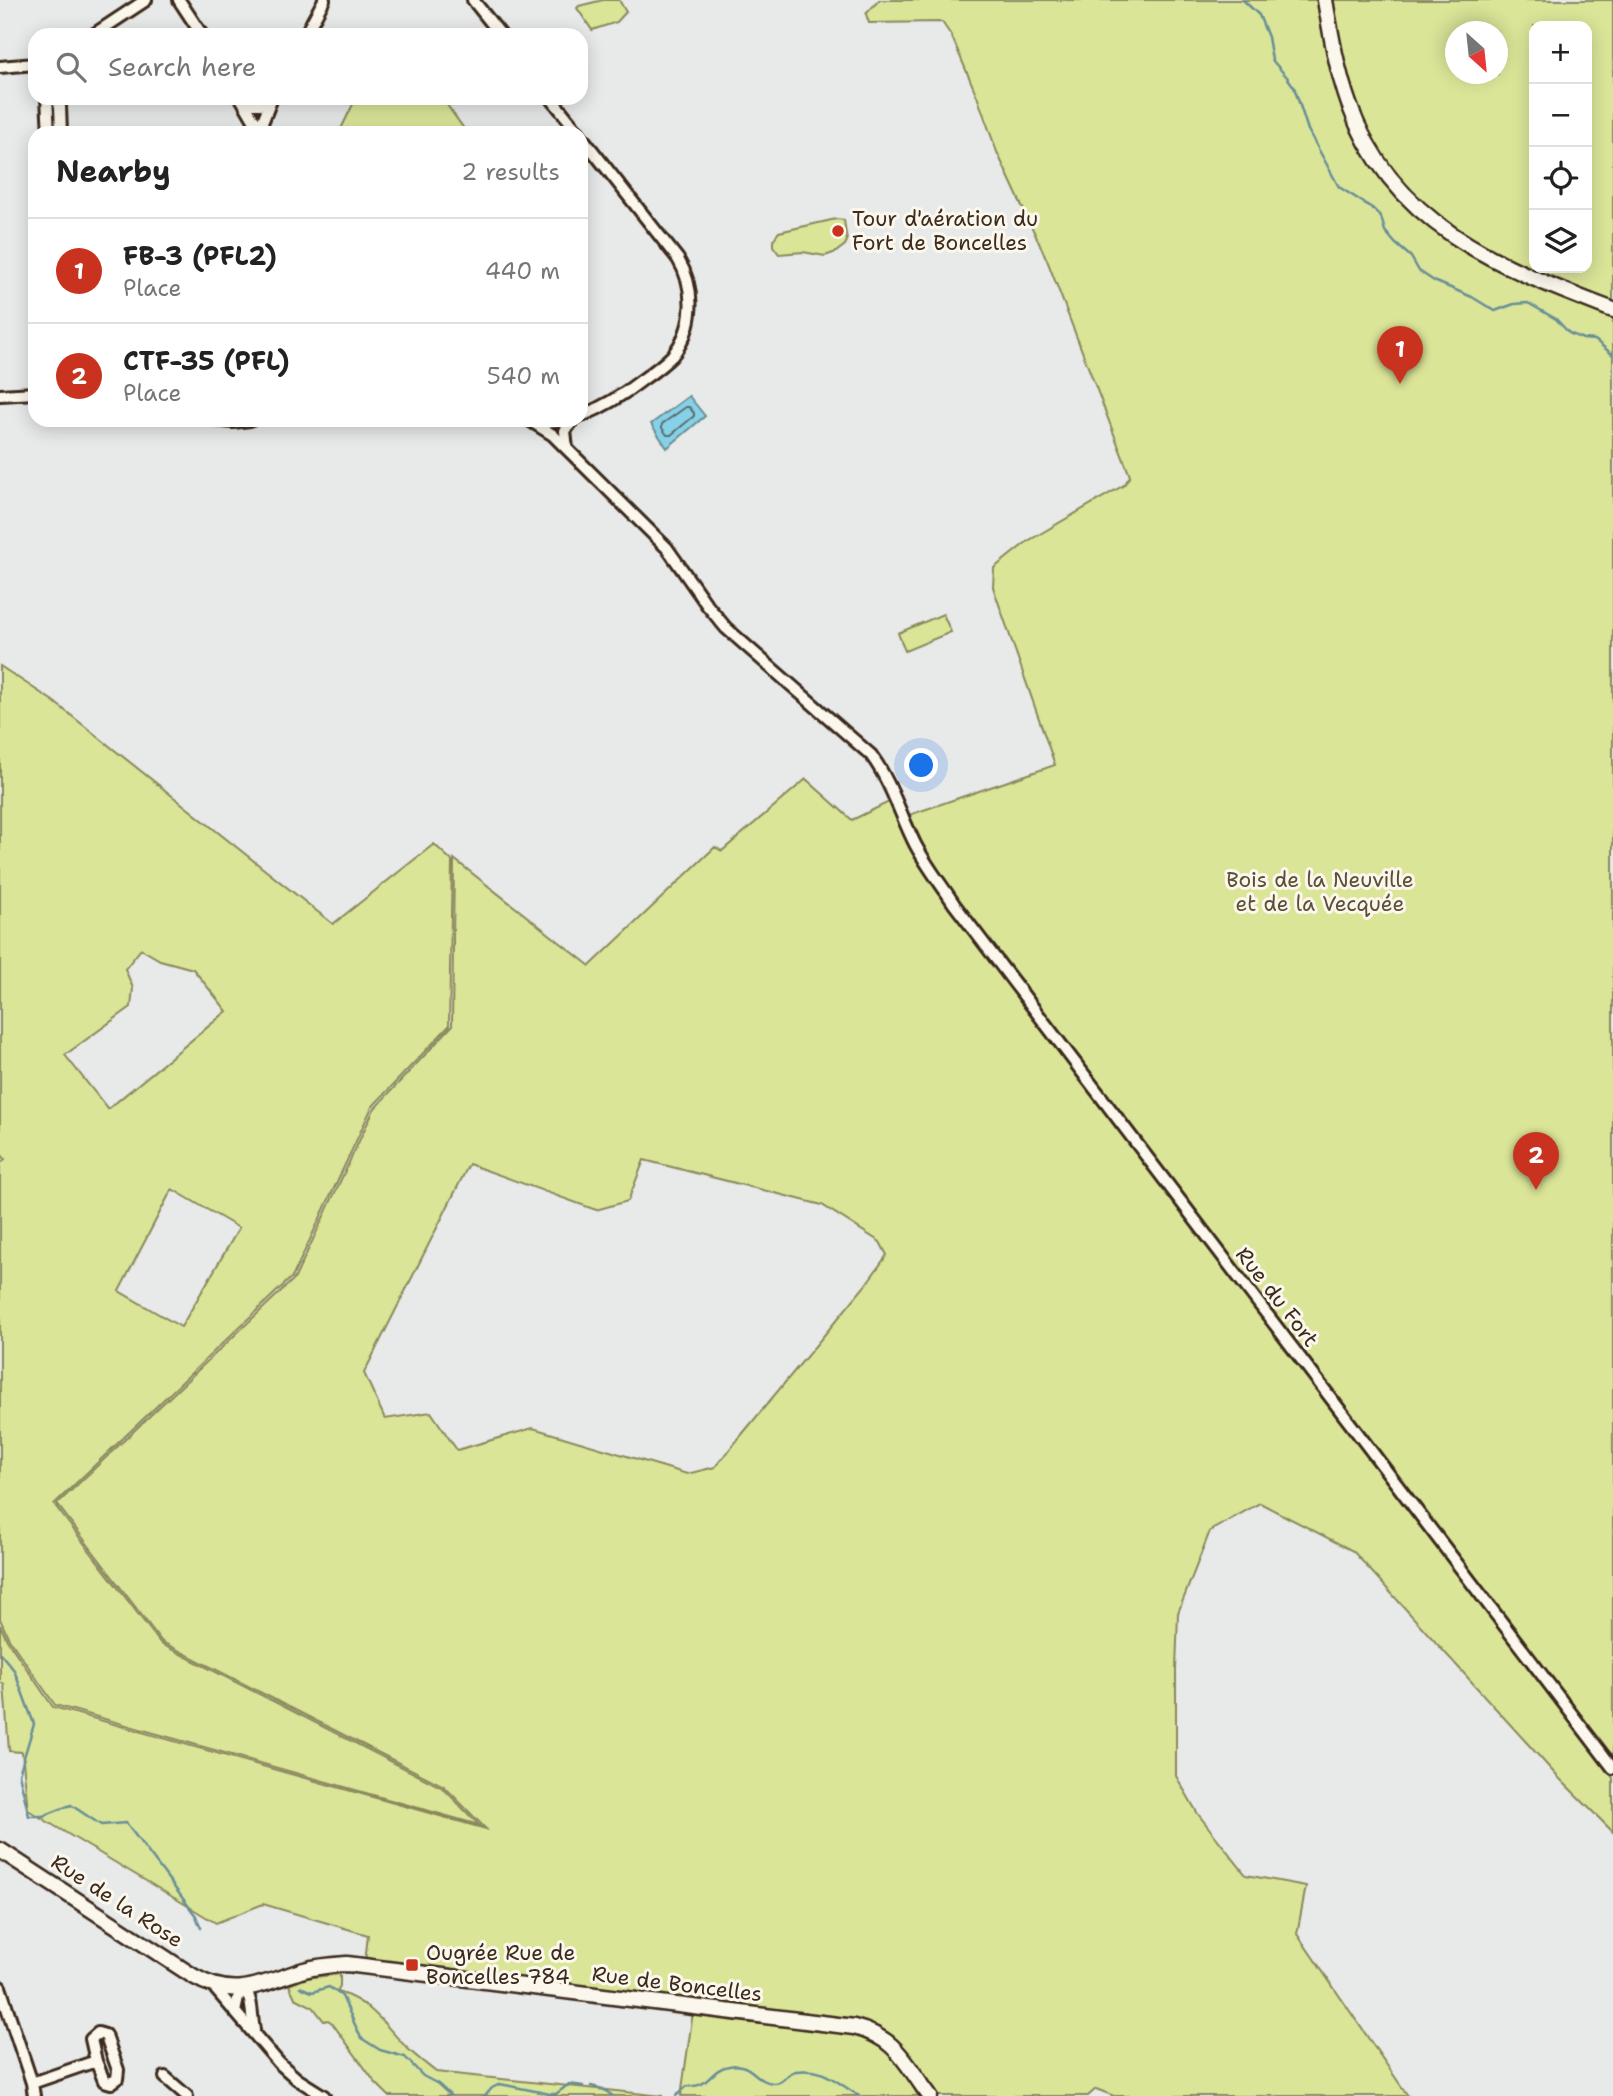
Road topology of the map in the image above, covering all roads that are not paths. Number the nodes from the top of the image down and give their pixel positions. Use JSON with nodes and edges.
{"nodes":[{"id":1,"x":146,"y":0,"type":"edge"},
{"id":2,"x":179,"y":0,"type":"edge"},
{"id":3,"x":324,"y":0,"type":"edge"},
{"id":4,"x":473,"y":0,"type":"edge"},
{"id":5,"x":1325,"y":0,"type":"edge"},
{"id":6,"x":104,"y":28,"type":"edge"},
{"id":7,"x":197,"y":28,"type":"edge"},
{"id":8,"x":309,"y":28,"type":"edge"},
{"id":9,"x":495,"y":28,"type":"edge"},
{"id":10,"x":28,"y":65,"type":"edge"},
{"id":11,"x":0,"y":67,"type":"edge"},
{"id":12,"x":47,"y":105,"type":"edge"},
{"id":13,"x":60,"y":105,"type":"edge"},
{"id":14,"x":245,"y":105,"type":"edge"},
{"id":15,"x":269,"y":105,"type":"edge"},
{"id":16,"x":557,"y":105,"type":"edge"},
{"id":17,"x":49,"y":126,"type":"edge"},
{"id":18,"x":61,"y":126,"type":"edge"},
{"id":19,"x":255,"y":126,"type":"edge"},
{"id":20,"x":260,"y":126,"type":"edge"},
{"id":21,"x":574,"y":126,"type":"edge"},
{"id":22,"x":588,"y":144,"type":"edge"},
{"id":23,"x":1613,"y":310,"type":"edge"},
{"id":24,"x":28,"y":393,"type":"edge"},
{"id":25,"x":0,"y":395,"type":"edge"},
{"id":26,"x":588,"y":413,"type":"edge"},
{"id":27,"x":540,"y":427,"type":"edge"},
{"id":28,"x":568,"y":427,"type":"edge"},
{"id":29,"x":567,"y":449,"type":"junction"},
{"id":30,"x":1613,"y":1768,"type":"edge"},
{"id":31,"x":0,"y":1850,"type":"edge"},
{"id":32,"x":267,"y":1984,"type":"junction"},
{"id":33,"x":212,"y":1985,"type":"junction"},
{"id":34,"x":0,"y":1987,"type":"edge"},
{"id":35,"x":245,"y":1988,"type":"junction"},
{"id":36,"x":252,"y":2005,"type":"junction"},
{"id":37,"x":235,"y":2012,"type":"junction"},
{"id":38,"x":254,"y":2033,"type":"junction"},
{"id":39,"x":96,"y":2061,"type":"dead end"},
{"id":40,"x":165,"y":2077,"type":"dead end"},
{"id":41,"x":32,"y":2083,"type":"junction"},
{"id":42,"x":34,"y":2096,"type":"edge"},
{"id":43,"x":187,"y":2096,"type":"edge"},
{"id":44,"x":324,"y":2096,"type":"edge"},
{"id":45,"x":930,"y":2096,"type":"edge"}],
"edges":[{"from":1,"to":6,"type":"street"},
{"from":2,"to":7,"type":"street"},
{"from":3,"to":8,"type":"street"},
{"from":4,"to":9,"type":"street"},
{"from":5,"to":23,"type":"main road"},
{"from":10,"to":11,"type":"street"},
{"from":12,"to":17,"type":"street"},
{"from":13,"to":18,"type":"street"},
{"from":14,"to":19,"type":"street"},
{"from":15,"to":20,"type":"street"},
{"from":16,"to":21,"type":"street"},
{"from":22,"to":26,"type":"street"},
{"from":24,"to":25,"type":"street"},
{"from":27,"to":29,"type":"street","name":"Rue du Fort"},
{"from":28,"to":29,"type":"street"},
{"from":29,"to":30,"type":"street","name":"Rue du Fort"},
{"from":31,"to":33,"type":"main road","name":"Rue de la Rose"},
{"from":32,"to":35,"type":"main road","name":"Rue de la Rose"},
{"from":32,"to":36,"type":"street"},
{"from":32,"to":45,"type":"main road","name":"Rue de Boncelles"},
{"from":33,"to":35,"type":"main road","name":"Rue de la Rose"},
{"from":33,"to":37,"type":"street","name":"Rue de la Rose"},
{"from":34,"to":41,"type":"street"},
{"from":35,"to":36,"type":"street"},
{"from":35,"to":37,"type":"street"},
{"from":36,"to":38,"type":"street"},
{"from":37,"to":38,"type":"street","name":"Rue de la Rose"},
{"from":38,"to":44,"type":"street","name":"Rue de la Rose"},
{"from":39,"to":41,"type":"street"},
{"from":40,"to":43,"type":"street"},
{"from":41,"to":42,"type":"street"}]}
